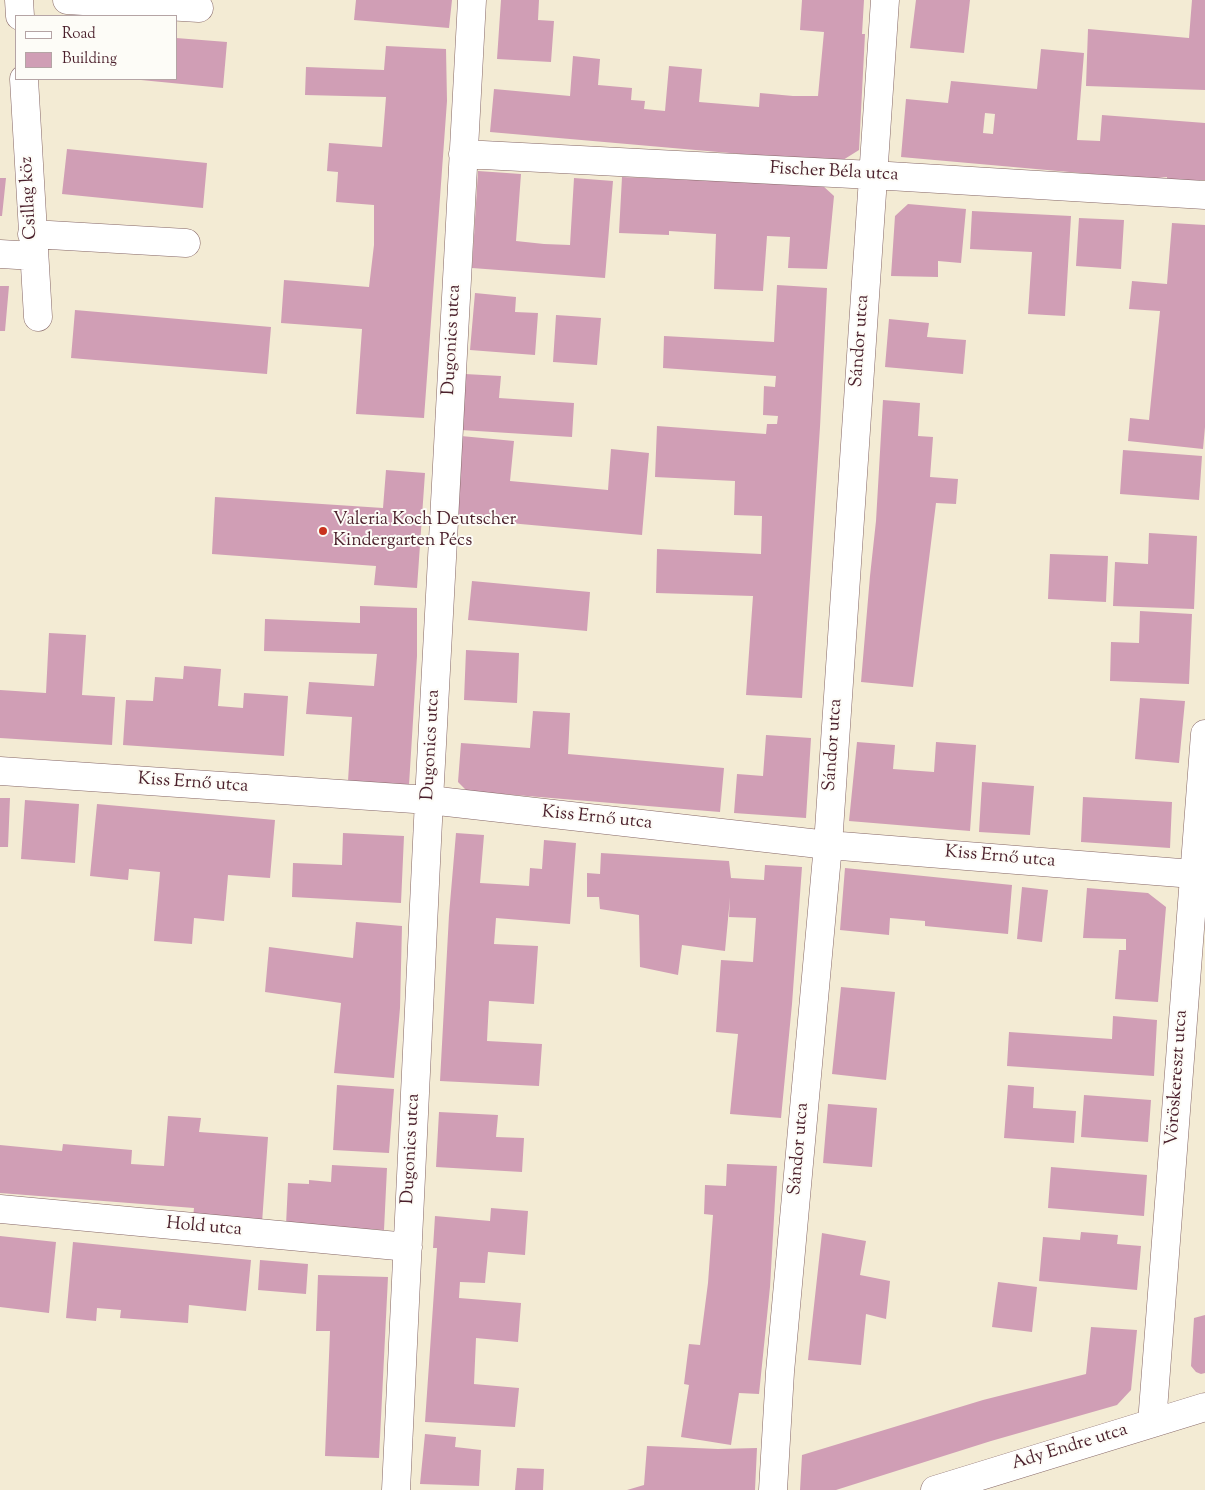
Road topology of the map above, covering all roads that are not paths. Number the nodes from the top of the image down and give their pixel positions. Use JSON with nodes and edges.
{"nodes":[{"id":1,"x":19,"y":0,"type":"edge"},
{"id":2,"x":67,"y":0,"type":"edge"},
{"id":3,"x":472,"y":0,"type":"edge"},
{"id":4,"x":885,"y":0,"type":"edge"},
{"id":5,"x":199,"y":8,"type":"dead end"},
{"id":6,"x":20,"y":15,"type":"edge"},
{"id":7,"x":24,"y":80,"type":"edge"},
{"id":8,"x":463,"y":154,"type":"junction"},
{"id":9,"x":872,"y":175,"type":"junction"},
{"id":10,"x":1205,"y":195,"type":"edge"},
{"id":11,"x":186,"y":243,"type":"dead end"},
{"id":12,"x":33,"y":245,"type":"junction"},
{"id":13,"x":0,"y":254,"type":"edge"},
{"id":14,"x":38,"y":317,"type":"dead end"},
{"id":15,"x":1205,"y":734,"type":"edge"},
{"id":16,"x":0,"y":771,"type":"edge"},
{"id":17,"x":429,"y":800,"type":"junction"},
{"id":18,"x":828,"y":845,"type":"junction"},
{"id":19,"x":1193,"y":874,"type":"junction"},
{"id":20,"x":0,"y":1209,"type":"edge"},
{"id":21,"x":408,"y":1247,"type":"junction"},
{"id":22,"x":1205,"y":1407,"type":"edge"},
{"id":23,"x":1152,"y":1423,"type":"junction"},
{"id":24,"x":396,"y":1490,"type":"edge"},
{"id":25,"x":773,"y":1490,"type":"edge"},
{"id":26,"x":935,"y":1490,"type":"edge"}],
"edges":[{"from":1,"to":6,"type":"street"},
{"from":2,"to":5,"type":"street"},
{"from":3,"to":8,"type":"street","name":"Dugonics utca"},
{"from":4,"to":9,"type":"street","name":"Sándor utca"},
{"from":7,"to":12,"type":"street","name":"Csillag köz"},
{"from":8,"to":9,"type":"street","name":"Fischer Béla utca"},
{"from":8,"to":17,"type":"street","name":"Dugonics utca"},
{"from":9,"to":10,"type":"street","name":"Fischer Béla utca"},
{"from":9,"to":18,"type":"street","name":"Sándor utca"},
{"from":11,"to":12,"type":"street"},
{"from":12,"to":13,"type":"street"},
{"from":12,"to":14,"type":"street","name":"Csillag köz"},
{"from":15,"to":19,"type":"street","name":"Vöröskereszt utca"},
{"from":16,"to":17,"type":"street","name":"Kiss Ernő utca"},
{"from":17,"to":18,"type":"street","name":"Kiss Ernő utca"},
{"from":17,"to":21,"type":"street","name":"Dugonics utca"},
{"from":18,"to":19,"type":"street","name":"Kiss Ernő utca"},
{"from":18,"to":25,"type":"street","name":"Sándor utca"},
{"from":19,"to":23,"type":"street","name":"Vöröskereszt utca"},
{"from":20,"to":21,"type":"street","name":"Hold utca"},
{"from":21,"to":24,"type":"street","name":"Dugonics utca"},
{"from":22,"to":23,"type":"street","name":"Ady Endre utca"},
{"from":23,"to":26,"type":"street","name":"Ady Endre utca"}]}
